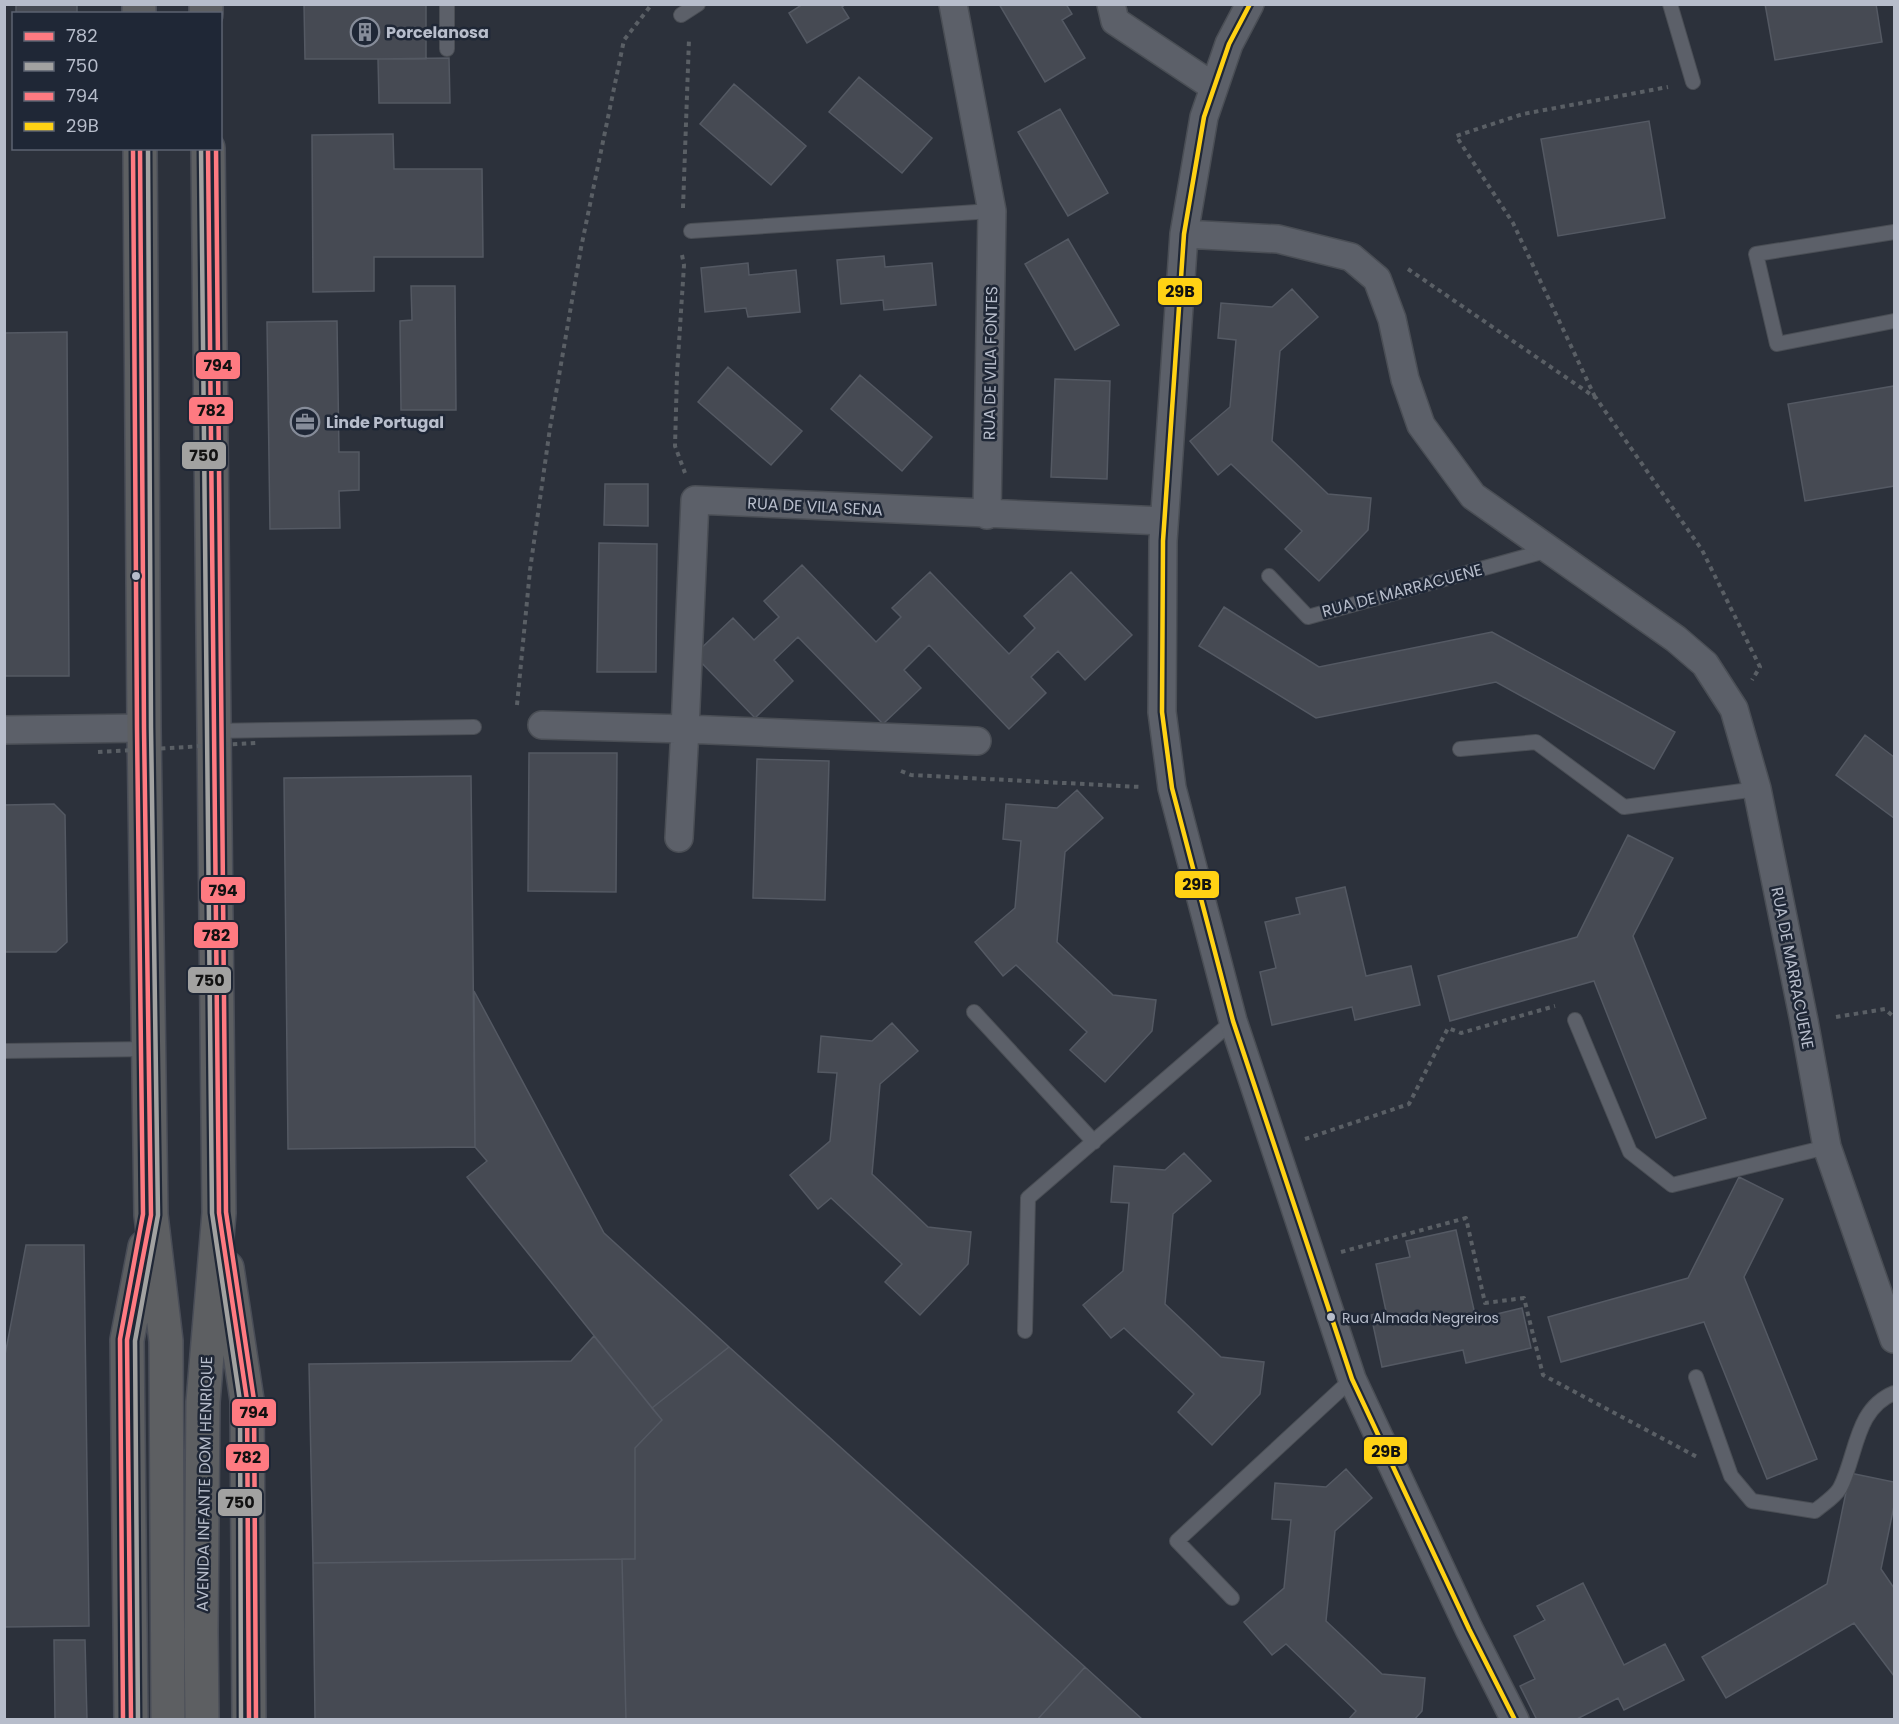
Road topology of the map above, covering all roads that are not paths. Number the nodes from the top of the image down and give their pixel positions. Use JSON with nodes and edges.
{"nodes":[{"id":1,"x":447,"y":4,"type":"edge"},
{"id":2,"x":698,"y":4,"type":"edge"},
{"id":3,"x":953,"y":4,"type":"edge"},
{"id":4,"x":1111,"y":4,"type":"edge"},
{"id":5,"x":1250,"y":4,"type":"edge"},
{"id":6,"x":1670,"y":4,"type":"edge"},
{"id":7,"x":681,"y":15,"type":"road end"},
{"id":8,"x":447,"y":49,"type":"dead end"},
{"id":9,"x":1693,"y":82,"type":"road end"},
{"id":10,"x":1214,"y":87,"type":"junction"},
{"id":11,"x":140,"y":150,"type":"edge"},
{"id":12,"x":208,"y":150,"type":"edge"},
{"id":13,"x":992,"y":211,"type":"junction"},
{"id":14,"x":691,"y":231,"type":"dead end"},
{"id":15,"x":1894,"y":232,"type":"edge"},
{"id":16,"x":1184,"y":234,"type":"junction"},
{"id":17,"x":1894,"y":321,"type":"edge"},
{"id":18,"x":987,"y":515,"type":"junction"},
{"id":19,"x":1163,"y":521,"type":"junction"},
{"id":20,"x":1551,"y":549,"type":"junction"},
{"id":21,"x":1269,"y":576,"type":"dead end"},
{"id":22,"x":542,"y":725,"type":"dead end"},
{"id":23,"x":474,"y":727,"type":"dead end"},
{"id":24,"x":144,"y":728,"type":"junction"},
{"id":25,"x":685,"y":729,"type":"junction"},
{"id":26,"x":4,"y":730,"type":"edge"},
{"id":27,"x":213,"y":731,"type":"junction"},
{"id":28,"x":977,"y":741,"type":"dead end"},
{"id":29,"x":1460,"y":750,"type":"dead end"},
{"id":30,"x":1757,"y":789,"type":"junction"},
{"id":31,"x":679,"y":838,"type":"dead end"},
{"id":32,"x":974,"y":1012,"type":"dead end"},
{"id":33,"x":1575,"y":1020,"type":"road end"},
{"id":34,"x":1233,"y":1021,"type":"junction"},
{"id":35,"x":149,"y":1049,"type":"junction"},
{"id":36,"x":4,"y":1050,"type":"edge"},
{"id":37,"x":1094,"y":1142,"type":"junction"},
{"id":38,"x":1827,"y":1147,"type":"junction"},
{"id":39,"x":219,"y":1213,"type":"junction"},
{"id":40,"x":151,"y":1215,"type":"junction"},
{"id":41,"x":1025,"y":1331,"type":"dead end"},
{"id":42,"x":1894,"y":1339,"type":"edge"},
{"id":43,"x":1696,"y":1377,"type":"dead end"},
{"id":44,"x":1352,"y":1379,"type":"junction"},
{"id":45,"x":1894,"y":1393,"type":"edge"},
{"id":46,"x":1232,"y":1598,"type":"dead end"},
{"id":47,"x":131,"y":1719,"type":"edge"},
{"id":48,"x":168,"y":1719,"type":"edge"},
{"id":49,"x":202,"y":1719,"type":"edge"},
{"id":50,"x":249,"y":1719,"type":"edge"},
{"id":51,"x":1515,"y":1719,"type":"edge"}],
"edges":[{"from":1,"to":8,"type":"lane"},
{"from":2,"to":7,"type":"lane"},
{"from":3,"to":13,"type":"street","name":"RUA DE VILA FONTES"},
{"from":4,"to":10,"type":"street"},
{"from":5,"to":10,"type":"street"},
{"from":6,"to":9,"type":"lane"},
{"from":10,"to":16,"type":"street"},
{"from":11,"to":24,"type":"highway","name":"AVENIDA INFANTE DOM HENRIQUE"},
{"from":12,"to":27,"type":"highway","name":"AVENIDA INFANTE DOM HENRIQUE"},
{"from":13,"to":14,"type":"lane"},
{"from":13,"to":18,"type":"street","name":"RUA DE VILA FONTES"},
{"from":15,"to":17,"type":"lane"},
{"from":16,"to":19,"type":"street"},
{"from":16,"to":20,"type":"street","name":"RUA DE MARRACUENE"},
{"from":18,"to":19,"type":"street","name":"RUA DE VILA SENA"},
{"from":18,"to":25,"type":"street","name":"RUA DE VILA SENA"},
{"from":19,"to":34,"type":"street"},
{"from":20,"to":21,"type":"lane","name":"RUA DE MARRACUENE"},
{"from":20,"to":30,"type":"street","name":"RUA DE MARRACUENE"},
{"from":22,"to":25,"type":"street"},
{"from":23,"to":27,"type":"lane"},
{"from":24,"to":26,"type":"street"},
{"from":24,"to":35,"type":"highway","name":"AVENIDA INFANTE DOM HENRIQUE"},
{"from":25,"to":28,"type":"street"},
{"from":25,"to":31,"type":"street","name":"RUA DE VILA SENA"},
{"from":27,"to":39,"type":"highway","name":"AVENIDA INFANTE DOM HENRIQUE"},
{"from":29,"to":30,"type":"lane"},
{"from":30,"to":38,"type":"street","name":"RUA DE MARRACUENE"},
{"from":32,"to":37,"type":"lane"},
{"from":33,"to":38,"type":"lane"},
{"from":34,"to":37,"type":"lane"},
{"from":34,"to":44,"type":"street"},
{"from":35,"to":36,"type":"lane"},
{"from":35,"to":40,"type":"highway","name":"AVENIDA INFANTE DOM HENRIQUE"},
{"from":37,"to":41,"type":"lane"},
{"from":38,"to":42,"type":"street","name":"RUA DE MARRACUENE"},
{"from":39,"to":49,"type":"highway","name":"AVENIDA INFANTE DOM HENRIQUE"},
{"from":39,"to":50,"type":"highway","name":"AVENIDA INFANTE DOM HENRIQUE"},
{"from":40,"to":47,"type":"highway","name":"AVENIDA INFANTE DOM HENRIQUE"},
{"from":40,"to":48,"type":"highway","name":"AVENIDA INFANTE DOM HENRIQUE"},
{"from":43,"to":45,"type":"lane"},
{"from":44,"to":46,"type":"lane"},
{"from":44,"to":51,"type":"street"}]}
